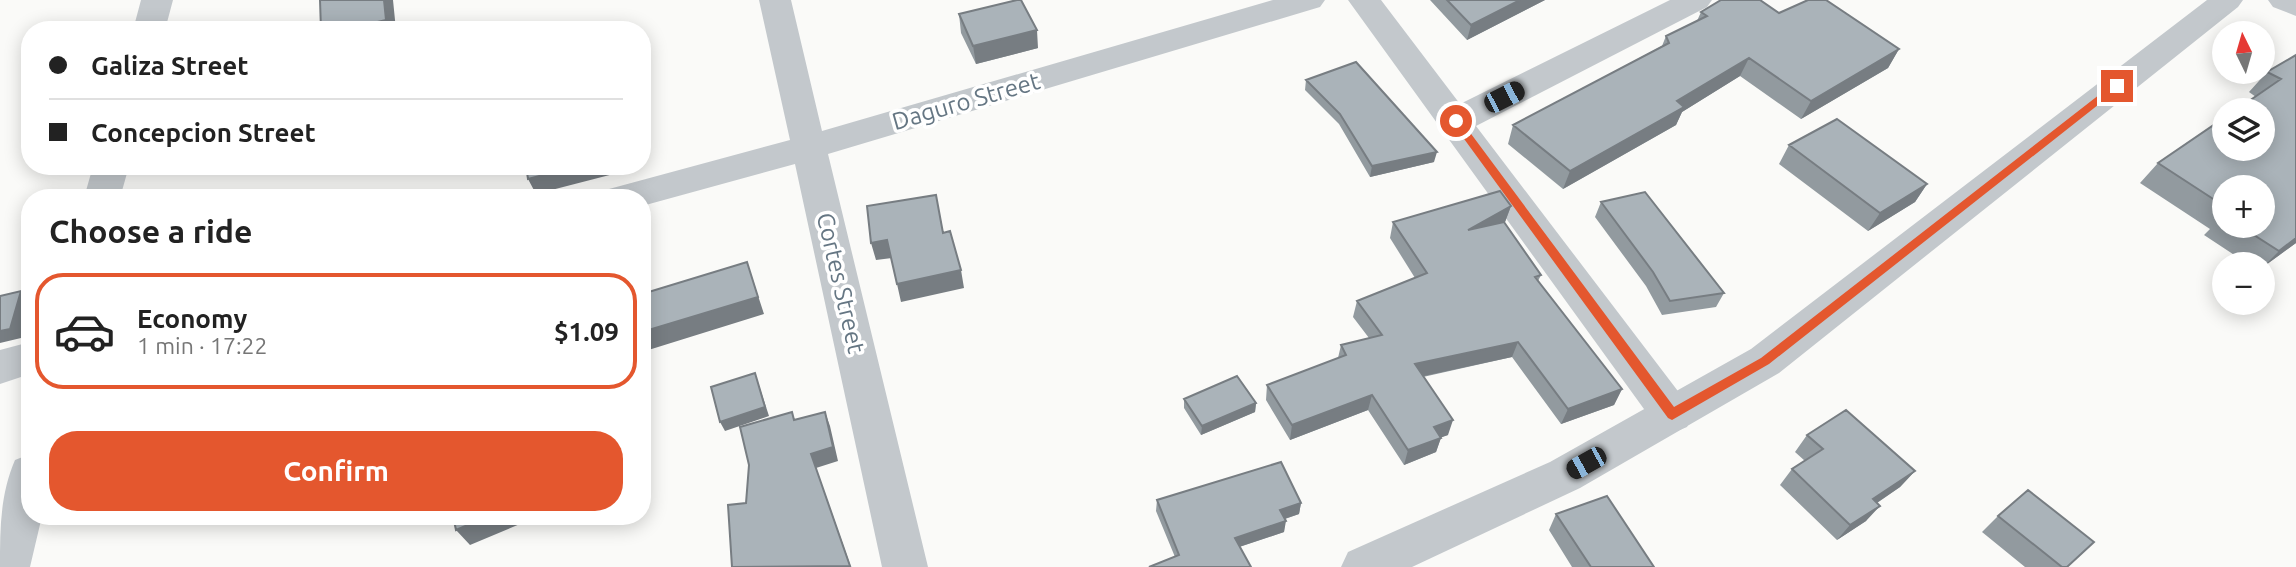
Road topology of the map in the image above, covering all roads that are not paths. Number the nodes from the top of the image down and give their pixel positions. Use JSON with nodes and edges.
{"nodes":[{"id":1,"x":157,"y":0,"type":"edge"},
{"id":2,"x":775,"y":0,"type":"edge"},
{"id":3,"x":1309,"y":0,"type":"edge"},
{"id":4,"x":1364,"y":0,"type":"edge"},
{"id":5,"x":1696,"y":0,"type":"edge"},
{"id":6,"x":2227,"y":0,"type":"edge"},
{"id":7,"x":2284,"y":0,"type":"edge"},
{"id":8,"x":2296,"y":6,"type":"edge"},
{"id":9,"x":151,"y":21,"type":"edge"},
{"id":10,"x":1456,"y":121,"type":"junction"},
{"id":11,"x":810,"y":147,"type":"junction"},
{"id":12,"x":651,"y":190,"type":"edge"},
{"id":13,"x":21,"y":361,"type":"edge"},
{"id":14,"x":0,"y":367,"type":"edge"},
{"id":15,"x":1672,"y":415,"type":"junction"},
{"id":16,"x":21,"y":510,"type":"edge"},
{"id":17,"x":7,"y":567,"type":"edge"},
{"id":18,"x":905,"y":567,"type":"edge"},
{"id":19,"x":1364,"y":567,"type":"edge"}],
"edges":[{"from":1,"to":9,"type":"street"},
{"from":2,"to":11,"type":"street","name":"Cortes Street"},
{"from":3,"to":11,"type":"street","name":"Daguro Street"},
{"from":4,"to":10,"type":"street"},
{"from":5,"to":10,"type":"street"},
{"from":6,"to":15,"type":"street"},
{"from":7,"to":8,"type":"street"},
{"from":10,"to":15,"type":"street"},
{"from":11,"to":12,"type":"street","name":"Daguro Street"},
{"from":11,"to":18,"type":"street","name":"Cortes Street"},
{"from":13,"to":14,"type":"street"},
{"from":15,"to":19,"type":"street"},
{"from":16,"to":17,"type":"street"}]}
